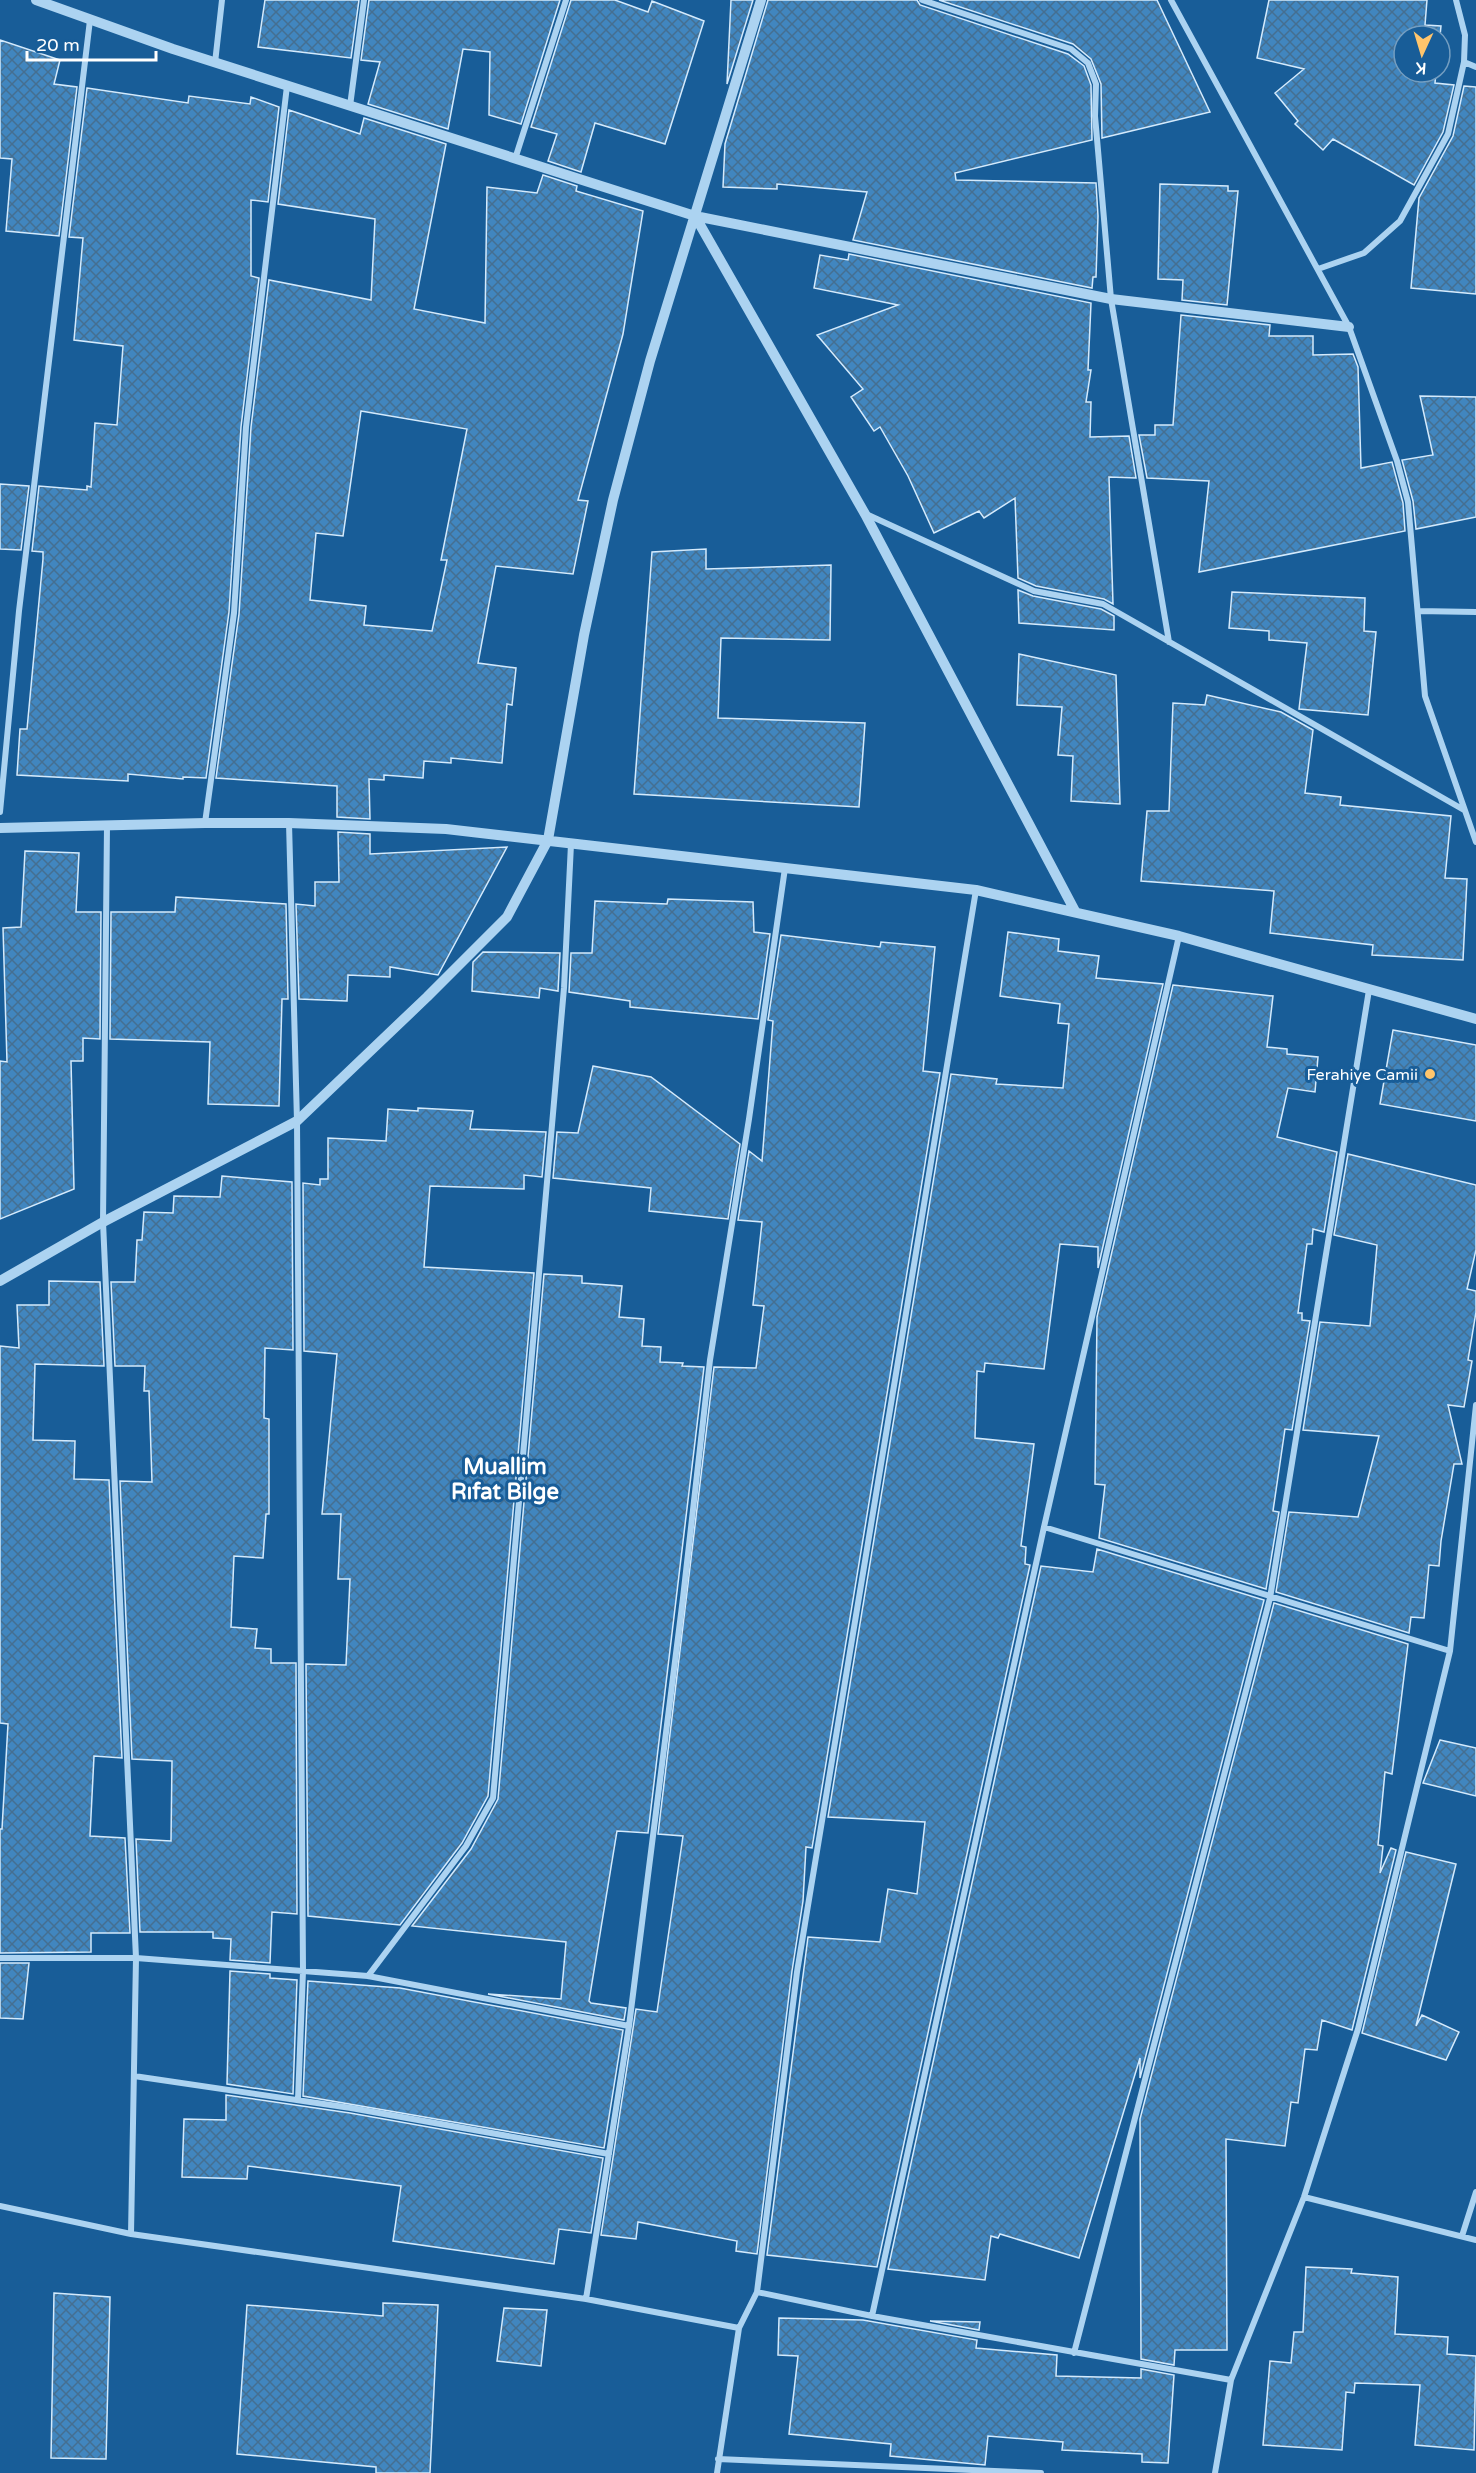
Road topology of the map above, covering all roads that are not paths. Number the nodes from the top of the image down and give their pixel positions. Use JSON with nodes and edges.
{"nodes":[{"id":1,"x":36,"y":0,"type":"edge"},
{"id":2,"x":222,"y":0,"type":"edge"},
{"id":3,"x":364,"y":0,"type":"edge"},
{"id":4,"x":566,"y":0,"type":"edge"},
{"id":5,"x":761,"y":0,"type":"edge"},
{"id":6,"x":922,"y":0,"type":"edge"},
{"id":7,"x":1171,"y":0,"type":"edge"},
{"id":8,"x":1456,"y":0,"type":"edge"},
{"id":9,"x":90,"y":20,"type":"junction"},
{"id":10,"x":1464,"y":62,"type":"junction"},
{"id":11,"x":215,"y":63,"type":"junction"},
{"id":12,"x":1476,"y":67,"type":"edge"},
{"id":13,"x":287,"y":86,"type":"junction"},
{"id":14,"x":350,"y":106,"type":"junction"},
{"id":15,"x":515,"y":159,"type":"junction"},
{"id":16,"x":695,"y":216,"type":"junction"},
{"id":17,"x":1318,"y":269,"type":"junction"},
{"id":18,"x":1111,"y":299,"type":"junction"},
{"id":19,"x":1349,"y":327,"type":"junction"},
{"id":20,"x":865,"y":513,"type":"junction"},
{"id":21,"x":1418,"y":612,"type":"junction"},
{"id":22,"x":1476,"y":612,"type":"edge"},
{"id":23,"x":1169,"y":642,"type":"junction"},
{"id":24,"x":1465,"y":810,"type":"junction"},
{"id":25,"x":0,"y":812,"type":"edge"},
{"id":26,"x":205,"y":823,"type":"junction"},
{"id":27,"x":289,"y":823,"type":"junction"},
{"id":28,"x":107,"y":826,"type":"junction"},
{"id":29,"x":0,"y":828,"type":"edge"},
{"id":30,"x":548,"y":840,"type":"junction"},
{"id":31,"x":1476,"y":842,"type":"edge"},
{"id":32,"x":571,"y":844,"type":"junction"},
{"id":33,"x":785,"y":868,"type":"junction"},
{"id":34,"x":976,"y":890,"type":"junction"},
{"id":35,"x":1075,"y":911,"type":"junction"},
{"id":36,"x":1179,"y":936,"type":"junction"},
{"id":37,"x":1369,"y":990,"type":"junction"},
{"id":38,"x":1476,"y":1019,"type":"edge"},
{"id":39,"x":297,"y":1121,"type":"junction"},
{"id":40,"x":103,"y":1222,"type":"junction"},
{"id":41,"x":0,"y":1281,"type":"edge"},
{"id":42,"x":1476,"y":1405,"type":"edge"},
{"id":43,"x":1044,"y":1527,"type":"junction"},
{"id":44,"x":1270,"y":1598,"type":"junction"},
{"id":45,"x":1450,"y":1652,"type":"junction"},
{"id":46,"x":0,"y":1958,"type":"edge"},
{"id":47,"x":136,"y":1958,"type":"junction"},
{"id":48,"x":303,"y":1971,"type":"junction"},
{"id":49,"x":368,"y":1976,"type":"junction"},
{"id":50,"x":629,"y":2026,"type":"junction"},
{"id":51,"x":134,"y":2076,"type":"junction"},
{"id":52,"x":298,"y":2100,"type":"junction"},
{"id":53,"x":609,"y":2154,"type":"junction"},
{"id":54,"x":1476,"y":2192,"type":"edge"},
{"id":55,"x":1304,"y":2197,"type":"junction"},
{"id":56,"x":0,"y":2206,"type":"edge"},
{"id":57,"x":131,"y":2234,"type":"junction"},
{"id":58,"x":1462,"y":2236,"type":"junction"},
{"id":59,"x":1476,"y":2240,"type":"edge"},
{"id":60,"x":757,"y":2292,"type":"junction"},
{"id":61,"x":586,"y":2299,"type":"junction"},
{"id":62,"x":873,"y":2316,"type":"junction"},
{"id":63,"x":739,"y":2328,"type":"junction"},
{"id":64,"x":1074,"y":2353,"type":"junction"},
{"id":65,"x":1231,"y":2380,"type":"junction"},
{"id":66,"x":718,"y":2459,"type":"junction"},
{"id":67,"x":947,"y":2471,"type":"edge"},
{"id":68,"x":717,"y":2473,"type":"edge"},
{"id":69,"x":1041,"y":2473,"type":"edge"},
{"id":70,"x":1215,"y":2473,"type":"edge"}],
"edges":[{"from":1,"to":9,"type":"street"},
{"from":2,"to":11,"type":"street"},
{"from":3,"to":14,"type":"street"},
{"from":4,"to":15,"type":"street"},
{"from":5,"to":16,"type":"street"},
{"from":6,"to":18,"type":"street"},
{"from":7,"to":17,"type":"street"},
{"from":8,"to":10,"type":"street"},
{"from":9,"to":11,"type":"street"},
{"from":9,"to":25,"type":"street"},
{"from":10,"to":12,"type":"street"},
{"from":10,"to":17,"type":"street"},
{"from":11,"to":13,"type":"street"},
{"from":13,"to":14,"type":"street"},
{"from":13,"to":26,"type":"street"},
{"from":14,"to":15,"type":"street"},
{"from":15,"to":16,"type":"street"},
{"from":16,"to":18,"type":"street"},
{"from":16,"to":20,"type":"street"},
{"from":16,"to":30,"type":"street"},
{"from":17,"to":19,"type":"street"},
{"from":18,"to":19,"type":"street"},
{"from":18,"to":23,"type":"street"},
{"from":19,"to":21,"type":"street"},
{"from":20,"to":23,"type":"street"},
{"from":20,"to":35,"type":"street"},
{"from":21,"to":22,"type":"street"},
{"from":21,"to":24,"type":"street"},
{"from":23,"to":24,"type":"street"},
{"from":24,"to":31,"type":"street"},
{"from":26,"to":27,"type":"street"},
{"from":26,"to":28,"type":"street"},
{"from":27,"to":30,"type":"street"},
{"from":27,"to":39,"type":"street"},
{"from":28,"to":29,"type":"street"},
{"from":28,"to":40,"type":"street"},
{"from":30,"to":32,"type":"street"},
{"from":30,"to":39,"type":"street"},
{"from":32,"to":33,"type":"street"},
{"from":32,"to":49,"type":"street"},
{"from":33,"to":34,"type":"street"},
{"from":33,"to":50,"type":"street"},
{"from":34,"to":35,"type":"street"},
{"from":34,"to":60,"type":"street"},
{"from":35,"to":36,"type":"street"},
{"from":36,"to":37,"type":"street"},
{"from":36,"to":43,"type":"street"},
{"from":37,"to":38,"type":"street"},
{"from":37,"to":44,"type":"street"},
{"from":39,"to":40,"type":"street"},
{"from":39,"to":48,"type":"street"},
{"from":40,"to":41,"type":"street"},
{"from":40,"to":47,"type":"street"},
{"from":42,"to":45,"type":"street"},
{"from":43,"to":44,"type":"street"},
{"from":43,"to":62,"type":"street"},
{"from":44,"to":45,"type":"street"},
{"from":44,"to":64,"type":"street"},
{"from":45,"to":55,"type":"street"},
{"from":46,"to":47,"type":"street"},
{"from":47,"to":48,"type":"street"},
{"from":47,"to":51,"type":"street"},
{"from":48,"to":49,"type":"street"},
{"from":48,"to":52,"type":"street"},
{"from":49,"to":50,"type":"street"},
{"from":50,"to":53,"type":"street"},
{"from":51,"to":52,"type":"street"},
{"from":51,"to":57,"type":"street"},
{"from":52,"to":53,"type":"street"},
{"from":53,"to":61,"type":"street"},
{"from":54,"to":58,"type":"street"},
{"from":55,"to":58,"type":"street"},
{"from":55,"to":65,"type":"street"},
{"from":56,"to":57,"type":"street"},
{"from":57,"to":61,"type":"street"},
{"from":58,"to":59,"type":"street"},
{"from":60,"to":62,"type":"street"},
{"from":60,"to":63,"type":"street"},
{"from":61,"to":63,"type":"street"},
{"from":62,"to":64,"type":"street"},
{"from":63,"to":66,"type":"street"},
{"from":64,"to":65,"type":"street"},
{"from":65,"to":70,"type":"street"},
{"from":66,"to":67,"type":"street"},
{"from":66,"to":68,"type":"street"},
{"from":67,"to":69,"type":"street"}]}
